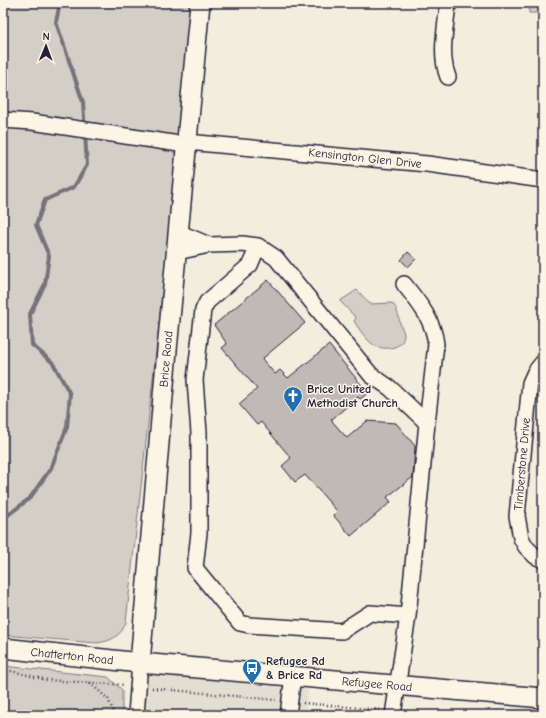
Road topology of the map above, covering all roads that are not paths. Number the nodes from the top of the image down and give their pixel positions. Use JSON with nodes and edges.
{"nodes":[{"id":1,"x":200,"y":3,"type":"edge"},
{"id":2,"x":448,"y":3,"type":"edge"},
{"id":3,"x":448,"y":77,"type":"dead end"},
{"id":4,"x":3,"y":120,"type":"edge"},
{"id":5,"x":186,"y":143,"type":"junction"},
{"id":6,"x":543,"y":180,"type":"edge"},
{"id":7,"x":178,"y":232,"type":"junction"},
{"id":8,"x":209,"y":245,"type":"junction"},
{"id":9,"x":258,"y":246,"type":"junction"},
{"id":10,"x":177,"y":252,"type":"junction"},
{"id":11,"x":404,"y":284,"type":"dead end"},
{"id":12,"x":543,"y":362,"type":"edge"},
{"id":13,"x":427,"y":423,"type":"junction"},
{"id":14,"x":543,"y":560,"type":"edge"},
{"id":15,"x":408,"y":616,"type":"junction"},
{"id":16,"x":3,"y":648,"type":"edge"},
{"id":17,"x":140,"y":663,"type":"junction"},
{"id":18,"x":293,"y":676,"type":"junction"},
{"id":19,"x":397,"y":685,"type":"junction"},
{"id":20,"x":543,"y":698,"type":"edge"},
{"id":21,"x":393,"y":712,"type":"edge"},
{"id":22,"x":136,"y":715,"type":"edge"},
{"id":23,"x":288,"y":715,"type":"edge"}],
"edges":[{"from":1,"to":5,"type":"main road","name":"Brice Road"},
{"from":2,"to":3,"type":"street"},
{"from":4,"to":5,"type":"street","name":"Kensington Glen Drive"},
{"from":5,"to":6,"type":"street","name":"Kensington Glen Drive"},
{"from":5,"to":7,"type":"main road","name":"Brice Road"},
{"from":7,"to":8,"type":"street"},
{"from":7,"to":10,"type":"main road","name":"Brice Road"},
{"from":8,"to":9,"type":"street"},
{"from":8,"to":10,"type":"street"},
{"from":9,"to":13,"type":"street"},
{"from":9,"to":15,"type":"street"},
{"from":10,"to":17,"type":"main road","name":"Brice Road"},
{"from":11,"to":13,"type":"street"},
{"from":12,"to":14,"type":"street","name":"Timberstone Drive"},
{"from":13,"to":15,"type":"street"},
{"from":15,"to":19,"type":"street"},
{"from":16,"to":17,"type":"main road","name":"Chatterton Road"},
{"from":17,"to":18,"type":"main road","name":"Refugee Road"},
{"from":17,"to":22,"type":"street","name":"Brice Road"},
{"from":18,"to":19,"type":"main road","name":"Refugee Road"},
{"from":18,"to":23,"type":"street"},
{"from":19,"to":20,"type":"main road","name":"Refugee Road"},
{"from":19,"to":21,"type":"street"}]}
